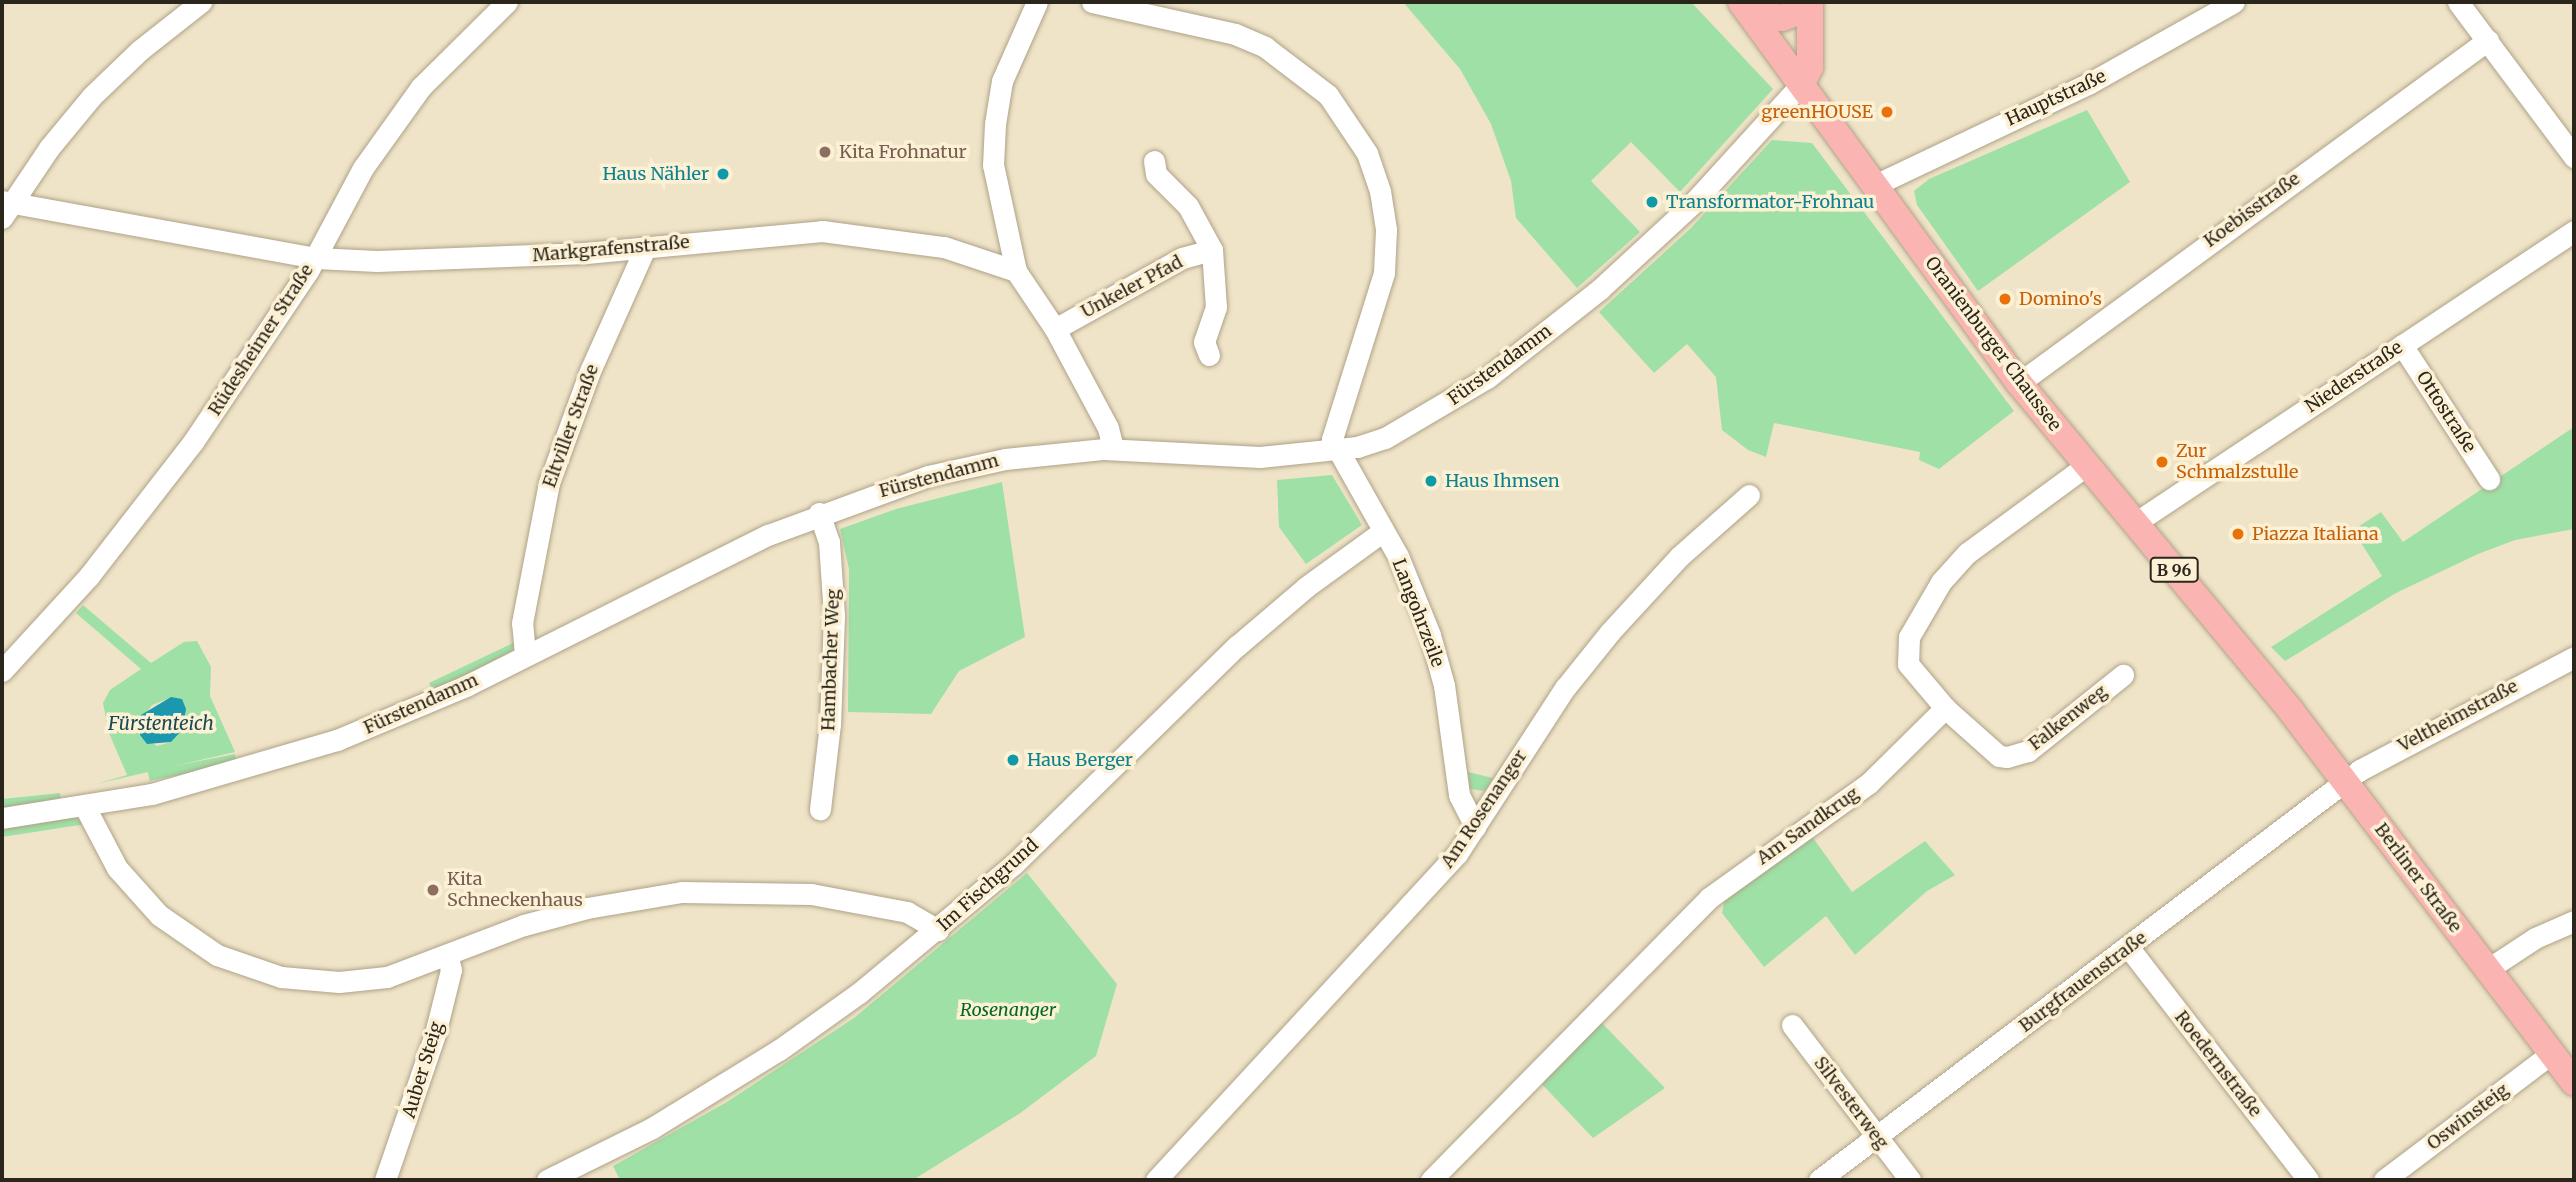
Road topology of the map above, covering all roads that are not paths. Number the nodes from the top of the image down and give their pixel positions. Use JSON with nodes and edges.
{"nodes":[{"id":1,"x":201,"y":2,"type":"edge"},
{"id":2,"x":507,"y":2,"type":"edge"},
{"id":3,"x":1037,"y":2,"type":"edge"},
{"id":4,"x":1801,"y":2,"type":"edge"},
{"id":5,"x":1810,"y":2,"type":"edge"},
{"id":6,"x":2234,"y":2,"type":"edge"},
{"id":7,"x":2458,"y":2,"type":"edge"},
{"id":8,"x":1103,"y":3,"type":"edge"},
{"id":9,"x":1744,"y":6,"type":"edge"},
{"id":10,"x":2210,"y":9,"type":"edge"},
{"id":11,"x":2488,"y":40,"type":"junction"},
{"id":12,"x":1802,"y":83,"type":"junction"},
{"id":13,"x":2574,"y":157,"type":"edge"},
{"id":14,"x":1154,"y":161,"type":"dead end"},
{"id":15,"x":1875,"y":185,"type":"junction"},
{"id":16,"x":5,"y":207,"type":"edge"},
{"id":17,"x":2574,"y":231,"type":"edge"},
{"id":18,"x":645,"y":248,"type":"junction"},
{"id":19,"x":1212,"y":250,"type":"junction"},
{"id":20,"x":316,"y":258,"type":"junction"},
{"id":21,"x":1016,"y":271,"type":"junction"},
{"id":22,"x":1055,"y":329,"type":"junction"},
{"id":23,"x":2402,"y":345,"type":"junction"},
{"id":24,"x":1209,"y":355,"type":"dead end"},
{"id":25,"x":2019,"y":383,"type":"junction"},
{"id":26,"x":1112,"y":448,"type":"junction"},
{"id":27,"x":1337,"y":450,"type":"junction"},
{"id":28,"x":2087,"y":465,"type":"junction"},
{"id":29,"x":2489,"y":479,"type":"dead end"},
{"id":30,"x":1749,"y":495,"type":"dead end"},
{"id":31,"x":819,"y":513,"type":"junction"},
{"id":32,"x":2135,"y":523,"type":"junction"},
{"id":33,"x":1383,"y":531,"type":"junction"},
{"id":34,"x":525,"y":655,"type":"junction"},
{"id":35,"x":2574,"y":657,"type":"edge"},
{"id":36,"x":2,"y":671,"type":"edge"},
{"id":37,"x":2261,"y":674,"type":"joint"},
{"id":38,"x":2123,"y":675,"type":"dead end"},
{"id":39,"x":1945,"y":708,"type":"junction"},
{"id":40,"x":2346,"y":781,"type":"junction"},
{"id":41,"x":85,"y":807,"type":"junction"},
{"id":42,"x":820,"y":809,"type":"dead end"},
{"id":43,"x":2,"y":818,"type":"edge"},
{"id":44,"x":1475,"y":827,"type":"junction"},
{"id":45,"x":2574,"y":921,"type":"edge"},
{"id":46,"x":938,"y":930,"type":"junction"},
{"id":47,"x":2129,"y":948,"type":"junction"},
{"id":48,"x":448,"y":957,"type":"junction"},
{"id":49,"x":2488,"y":969,"type":"junction"},
{"id":50,"x":1793,"y":1025,"type":"dead end"},
{"id":51,"x":2552,"y":1053,"type":"junction"},
{"id":52,"x":2574,"y":1083,"type":"edge"},
{"id":53,"x":1876,"y":1136,"type":"junction"},
{"id":54,"x":385,"y":1180,"type":"edge"},
{"id":55,"x":547,"y":1180,"type":"edge"},
{"id":56,"x":1156,"y":1180,"type":"edge"},
{"id":57,"x":1431,"y":1180,"type":"edge"},
{"id":58,"x":1819,"y":1180,"type":"edge"},
{"id":59,"x":1910,"y":1180,"type":"edge"},
{"id":60,"x":2308,"y":1180,"type":"edge"},
{"id":61,"x":2384,"y":1180,"type":"edge"}],
"edges":[{"from":1,"to":16,"type":"street"},
{"from":2,"to":20,"type":"street","name":"Rüdesheimer Straße"},
{"from":3,"to":21,"type":"street"},
{"from":4,"to":9,"type":"main road"},
{"from":5,"to":12,"type":"main road"},
{"from":6,"to":10,"type":"street","name":"Hauptstraße"},
{"from":7,"to":11,"type":"street"},
{"from":8,"to":27,"type":"street"},
{"from":9,"to":12,"type":"main road","name":"Oranienburger Chaussee","number":"B 96"},
{"from":10,"to":15,"type":"street","name":"Hauptstraße"},
{"from":11,"to":13,"type":"street"},
{"from":11,"to":25,"type":"street","name":"Koebisstraße"},
{"from":12,"to":15,"type":"main road","name":"Oranienburger Chaussee","number":"B 96"},
{"from":12,"to":27,"type":"street","name":"Fürstendamm"},
{"from":14,"to":19,"type":"street"},
{"from":15,"to":25,"type":"main road","name":"Oranienburger Chaussee","number":"B 96"},
{"from":16,"to":20,"type":"street","name":"Markgrafenstraße"},
{"from":17,"to":23,"type":"street","name":"Niederstraße"},
{"from":18,"to":20,"type":"street","name":"Markgrafenstraße"},
{"from":18,"to":21,"type":"street","name":"Markgrafenstraße"},
{"from":18,"to":34,"type":"street","name":"Eltviller Straße"},
{"from":19,"to":22,"type":"street","name":"Unkeler Pfad"},
{"from":19,"to":24,"type":"street"},
{"from":20,"to":36,"type":"street","name":"Rüdesheimer Straße"},
{"from":21,"to":22,"type":"street"},
{"from":22,"to":26,"type":"street"},
{"from":23,"to":29,"type":"street","name":"Ottostraße"},
{"from":23,"to":32,"type":"street","name":"Niederstraße"},
{"from":25,"to":28,"type":"main road","name":"Oranienburger Chaussee","number":"B 96"},
{"from":26,"to":27,"type":"street","name":"Fürstendamm"},
{"from":26,"to":31,"type":"street","name":"Fürstendamm"},
{"from":27,"to":33,"type":"street","name":"Langohrzeile"},
{"from":28,"to":32,"type":"main road","name":"Oranienburger Chaussee","number":"B 96"},
{"from":28,"to":39,"type":"street"},
{"from":30,"to":44,"type":"street","name":"Am Rosenanger"},
{"from":31,"to":34,"type":"street","name":"Fürstendamm"},
{"from":31,"to":42,"type":"street","name":"Hambacher Weg"},
{"from":32,"to":37,"type":"main road","name":"Oranienburger Chaussee","number":"B 96"},
{"from":33,"to":44,"type":"street","name":"Langohrzeile"},
{"from":33,"to":46,"type":"street","name":"Im Fischgrund"},
{"from":34,"to":41,"type":"street","name":"Fürstendamm"},
{"from":35,"to":40,"type":"street","name":"Veltheimstraße"},
{"from":37,"to":40,"type":"main road","name":"Berliner Straße","number":"B 96"},
{"from":38,"to":39,"type":"street","name":"Falkenweg"},
{"from":39,"to":57,"type":"street","name":"Am Sandkrug"},
{"from":40,"to":47,"type":"street","name":"Burgfrauenstraße"},
{"from":40,"to":49,"type":"main road","name":"Berliner Straße","number":"B 96"},
{"from":41,"to":43,"type":"street","name":"Fürstendamm"},
{"from":41,"to":48,"type":"street"},
{"from":44,"to":56,"type":"street","name":"Am Rosenanger"},
{"from":45,"to":49,"type":"street"},
{"from":46,"to":48,"type":"street"},
{"from":46,"to":55,"type":"street","name":"Im Fischgrund"},
{"from":47,"to":53,"type":"street","name":"Burgfrauenstraße"},
{"from":47,"to":60,"type":"street","name":"Roedernstraße"},
{"from":48,"to":54,"type":"street","name":"Auber Steig"},
{"from":49,"to":51,"type":"main road","name":"Berliner Straße","number":"B 96"},
{"from":50,"to":53,"type":"street","name":"Silvesterweg"},
{"from":51,"to":52,"type":"main road","name":"Berliner Straße","number":"B 96"},
{"from":51,"to":61,"type":"street","name":"Oswinsteig"},
{"from":53,"to":58,"type":"street","name":"Burgfrauenstraße"},
{"from":53,"to":59,"type":"street","name":"Silvesterweg"}]}
